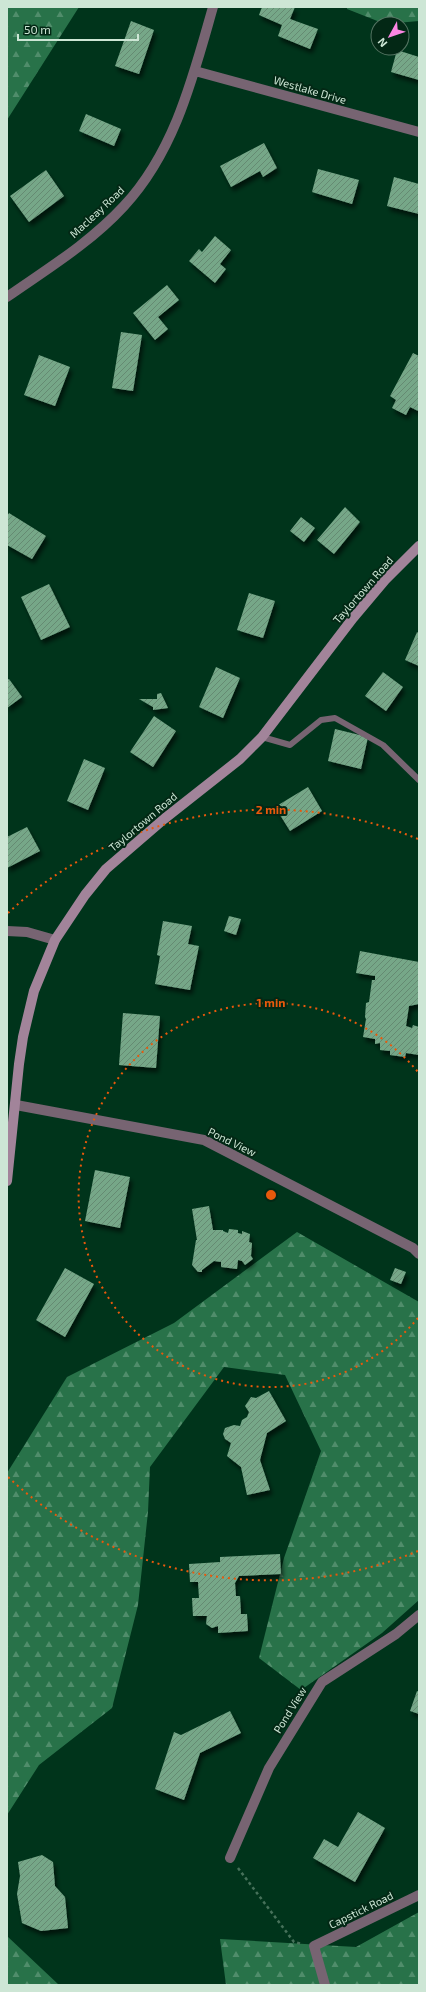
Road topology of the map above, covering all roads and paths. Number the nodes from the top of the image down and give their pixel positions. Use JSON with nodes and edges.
{"nodes":[{"id":1,"x":213,"y":7,"type":"edge"},
{"id":2,"x":195,"y":71,"type":"junction"},
{"id":3,"x":419,"y":132,"type":"edge"},
{"id":4,"x":7,"y":297,"type":"edge"},
{"id":5,"x":419,"y":546,"type":"edge"},
{"id":6,"x":262,"y":737,"type":"junction"},
{"id":7,"x":419,"y":780,"type":"edge"},
{"id":8,"x":7,"y":931,"type":"edge"},
{"id":9,"x":55,"y":940,"type":"junction"},
{"id":10,"x":16,"y":1105,"type":"junction"},
{"id":11,"x":7,"y":1181,"type":"edge"},
{"id":12,"x":419,"y":1254,"type":"edge"},
{"id":13,"x":419,"y":1615,"type":"edge"},
{"id":14,"x":230,"y":1858,"type":"joint"},
{"id":15,"x":419,"y":1895,"type":"edge"},
{"id":16,"x":314,"y":1946,"type":"junction"},
{"id":17,"x":325,"y":1985,"type":"edge"}],
"edges":[{"from":1,"to":2,"type":"street","name":"Macleay Road"},
{"from":2,"to":3,"type":"street","name":"Westlake Drive"},
{"from":2,"to":4,"type":"street","name":"Macleay Road"},
{"from":5,"to":6,"type":"street","name":"Taylortown Road"},
{"from":6,"to":7,"type":"lane"},
{"from":6,"to":9,"type":"street","name":"Taylortown Road"},
{"from":8,"to":9,"type":"street"},
{"from":9,"to":10,"type":"street","name":"Taylortown Road"},
{"from":10,"to":11,"type":"street","name":"Taylortown Road"},
{"from":10,"to":12,"type":"street","name":"Pond View"},
{"from":13,"to":14,"type":"street","name":"Pond View"},
{"from":14,"to":16,"type":"path"},
{"from":15,"to":16,"type":"street","name":"Capstick Road"},
{"from":16,"to":17,"type":"street"}]}
